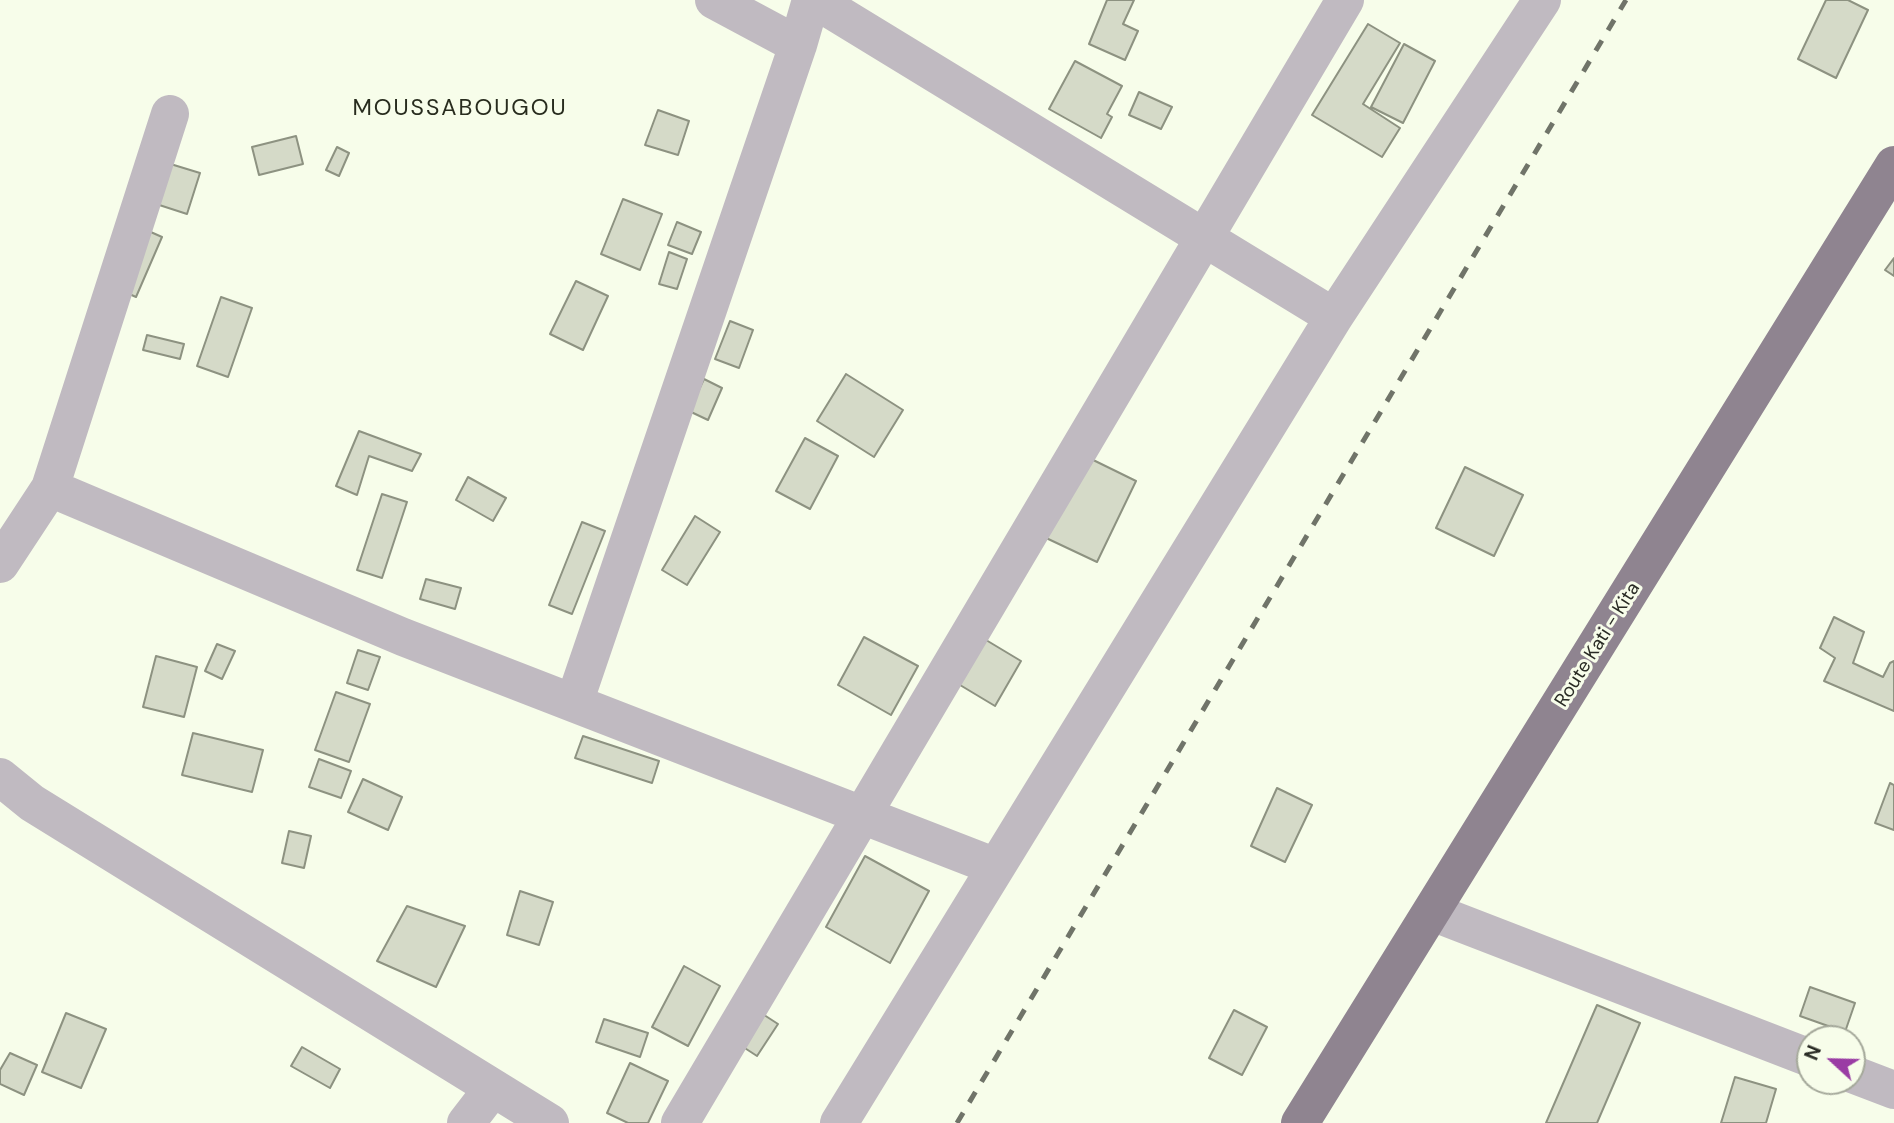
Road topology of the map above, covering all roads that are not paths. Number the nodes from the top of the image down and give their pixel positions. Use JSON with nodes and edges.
{"nodes":[{"id":1,"x":714,"y":0,"type":"edge"},
{"id":2,"x":813,"y":0,"type":"edge"},
{"id":3,"x":1345,"y":0,"type":"edge"},
{"id":4,"x":1542,"y":0,"type":"edge"},
{"id":5,"x":798,"y":45,"type":"junction"},
{"id":6,"x":170,"y":114,"type":"dead end"},
{"id":7,"x":1894,"y":165,"type":"edge"},
{"id":8,"x":1204,"y":237,"type":"junction"},
{"id":9,"x":1334,"y":317,"type":"junction"},
{"id":10,"x":50,"y":488,"type":"junction"},
{"id":11,"x":0,"y":564,"type":"edge"},
{"id":12,"x":574,"y":703,"type":"junction"},
{"id":13,"x":0,"y":777,"type":"edge"},
{"id":14,"x":862,"y":815,"type":"junction"},
{"id":15,"x":996,"y":867,"type":"junction"},
{"id":16,"x":1432,"y":912,"type":"junction"},
{"id":17,"x":1796,"y":1053,"type":"edge"},
{"id":18,"x":1866,"y":1079,"type":"edge"},
{"id":19,"x":493,"y":1088,"type":"junction"},
{"id":20,"x":1894,"y":1090,"type":"edge"},
{"id":21,"x":466,"y":1123,"type":"edge"},
{"id":22,"x":550,"y":1123,"type":"edge"},
{"id":23,"x":680,"y":1123,"type":"edge"},
{"id":24,"x":839,"y":1123,"type":"edge"},
{"id":25,"x":1300,"y":1123,"type":"edge"}],
"edges":[{"from":1,"to":5,"type":"street"},
{"from":2,"to":5,"type":"street"},
{"from":2,"to":8,"type":"street"},
{"from":3,"to":8,"type":"street"},
{"from":4,"to":9,"type":"street"},
{"from":5,"to":12,"type":"street"},
{"from":6,"to":10,"type":"street"},
{"from":7,"to":16,"type":"main road","name":"Route Kati - Kita"},
{"from":8,"to":9,"type":"street"},
{"from":8,"to":14,"type":"street"},
{"from":9,"to":15,"type":"street"},
{"from":10,"to":11,"type":"street"},
{"from":10,"to":12,"type":"street"},
{"from":12,"to":14,"type":"street"},
{"from":13,"to":19,"type":"street"},
{"from":14,"to":15,"type":"street"},
{"from":14,"to":23,"type":"street"},
{"from":15,"to":24,"type":"street"},
{"from":16,"to":17,"type":"street"},
{"from":16,"to":25,"type":"main road","name":"Route Kati - Kita"},
{"from":18,"to":20,"type":"street"},
{"from":19,"to":21,"type":"street"},
{"from":19,"to":22,"type":"street"}]}
